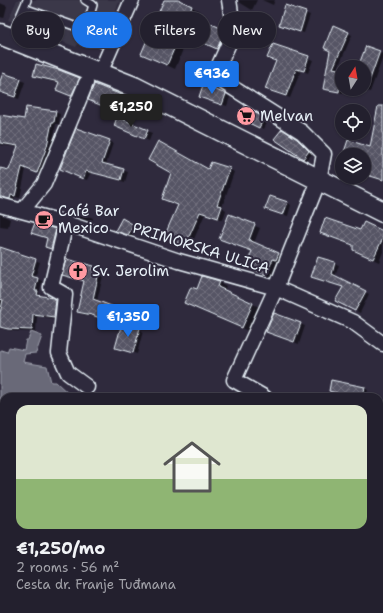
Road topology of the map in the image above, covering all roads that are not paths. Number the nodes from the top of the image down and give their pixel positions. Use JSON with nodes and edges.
{"nodes":[{"id":1,"x":27,"y":0,"type":"edge"},
{"id":2,"x":85,"y":0,"type":"edge"},
{"id":3,"x":132,"y":0,"type":"edge"},
{"id":4,"x":229,"y":0,"type":"edge"},
{"id":5,"x":24,"y":8,"type":"junction"},
{"id":6,"x":91,"y":12,"type":"edge"},
{"id":7,"x":127,"y":12,"type":"edge"},
{"id":8,"x":72,"y":25,"type":"edge"},
{"id":9,"x":5,"y":36,"type":"edge"},
{"id":10,"x":109,"y":48,"type":"edge"},
{"id":11,"x":93,"y":78,"type":"junction"},
{"id":12,"x":319,"y":180,"type":"junction"},
{"id":13,"x":0,"y":205,"type":"edge"},
{"id":14,"x":22,"y":211,"type":"junction"},
{"id":15,"x":383,"y":212,"type":"edge"},
{"id":16,"x":66,"y":223,"type":"junction"},
{"id":17,"x":276,"y":288,"type":"junction"},
{"id":18,"x":383,"y":344,"type":"edge"},
{"id":19,"x":87,"y":387,"type":"dead end"},
{"id":20,"x":257,"y":393,"type":"edge"}],
"edges":[{"from":1,"to":5,"type":"lane"},
{"from":2,"to":6,"type":"lane"},
{"from":3,"to":7,"type":"street"},
{"from":4,"to":12,"type":"street"},
{"from":5,"to":8,"type":"lane"},
{"from":5,"to":9,"type":"lane"},
{"from":9,"to":11,"type":"main road"},
{"from":10,"to":11,"type":"street"},
{"from":11,"to":12,"type":"main road"},
{"from":11,"to":14,"type":"street"},
{"from":12,"to":15,"type":"main road"},
{"from":12,"to":17,"type":"street"},
{"from":13,"to":14,"type":"street","name":"PRIMORSKA ULICA"},
{"from":14,"to":16,"type":"street","name":"PRIMORSKA ULICA"},
{"from":16,"to":17,"type":"street","name":"PRIMORSKA ULICA"},
{"from":16,"to":19,"type":"street"},
{"from":17,"to":18,"type":"street","name":"PRIMORSKA ULICA"},
{"from":17,"to":20,"type":"street"}]}
